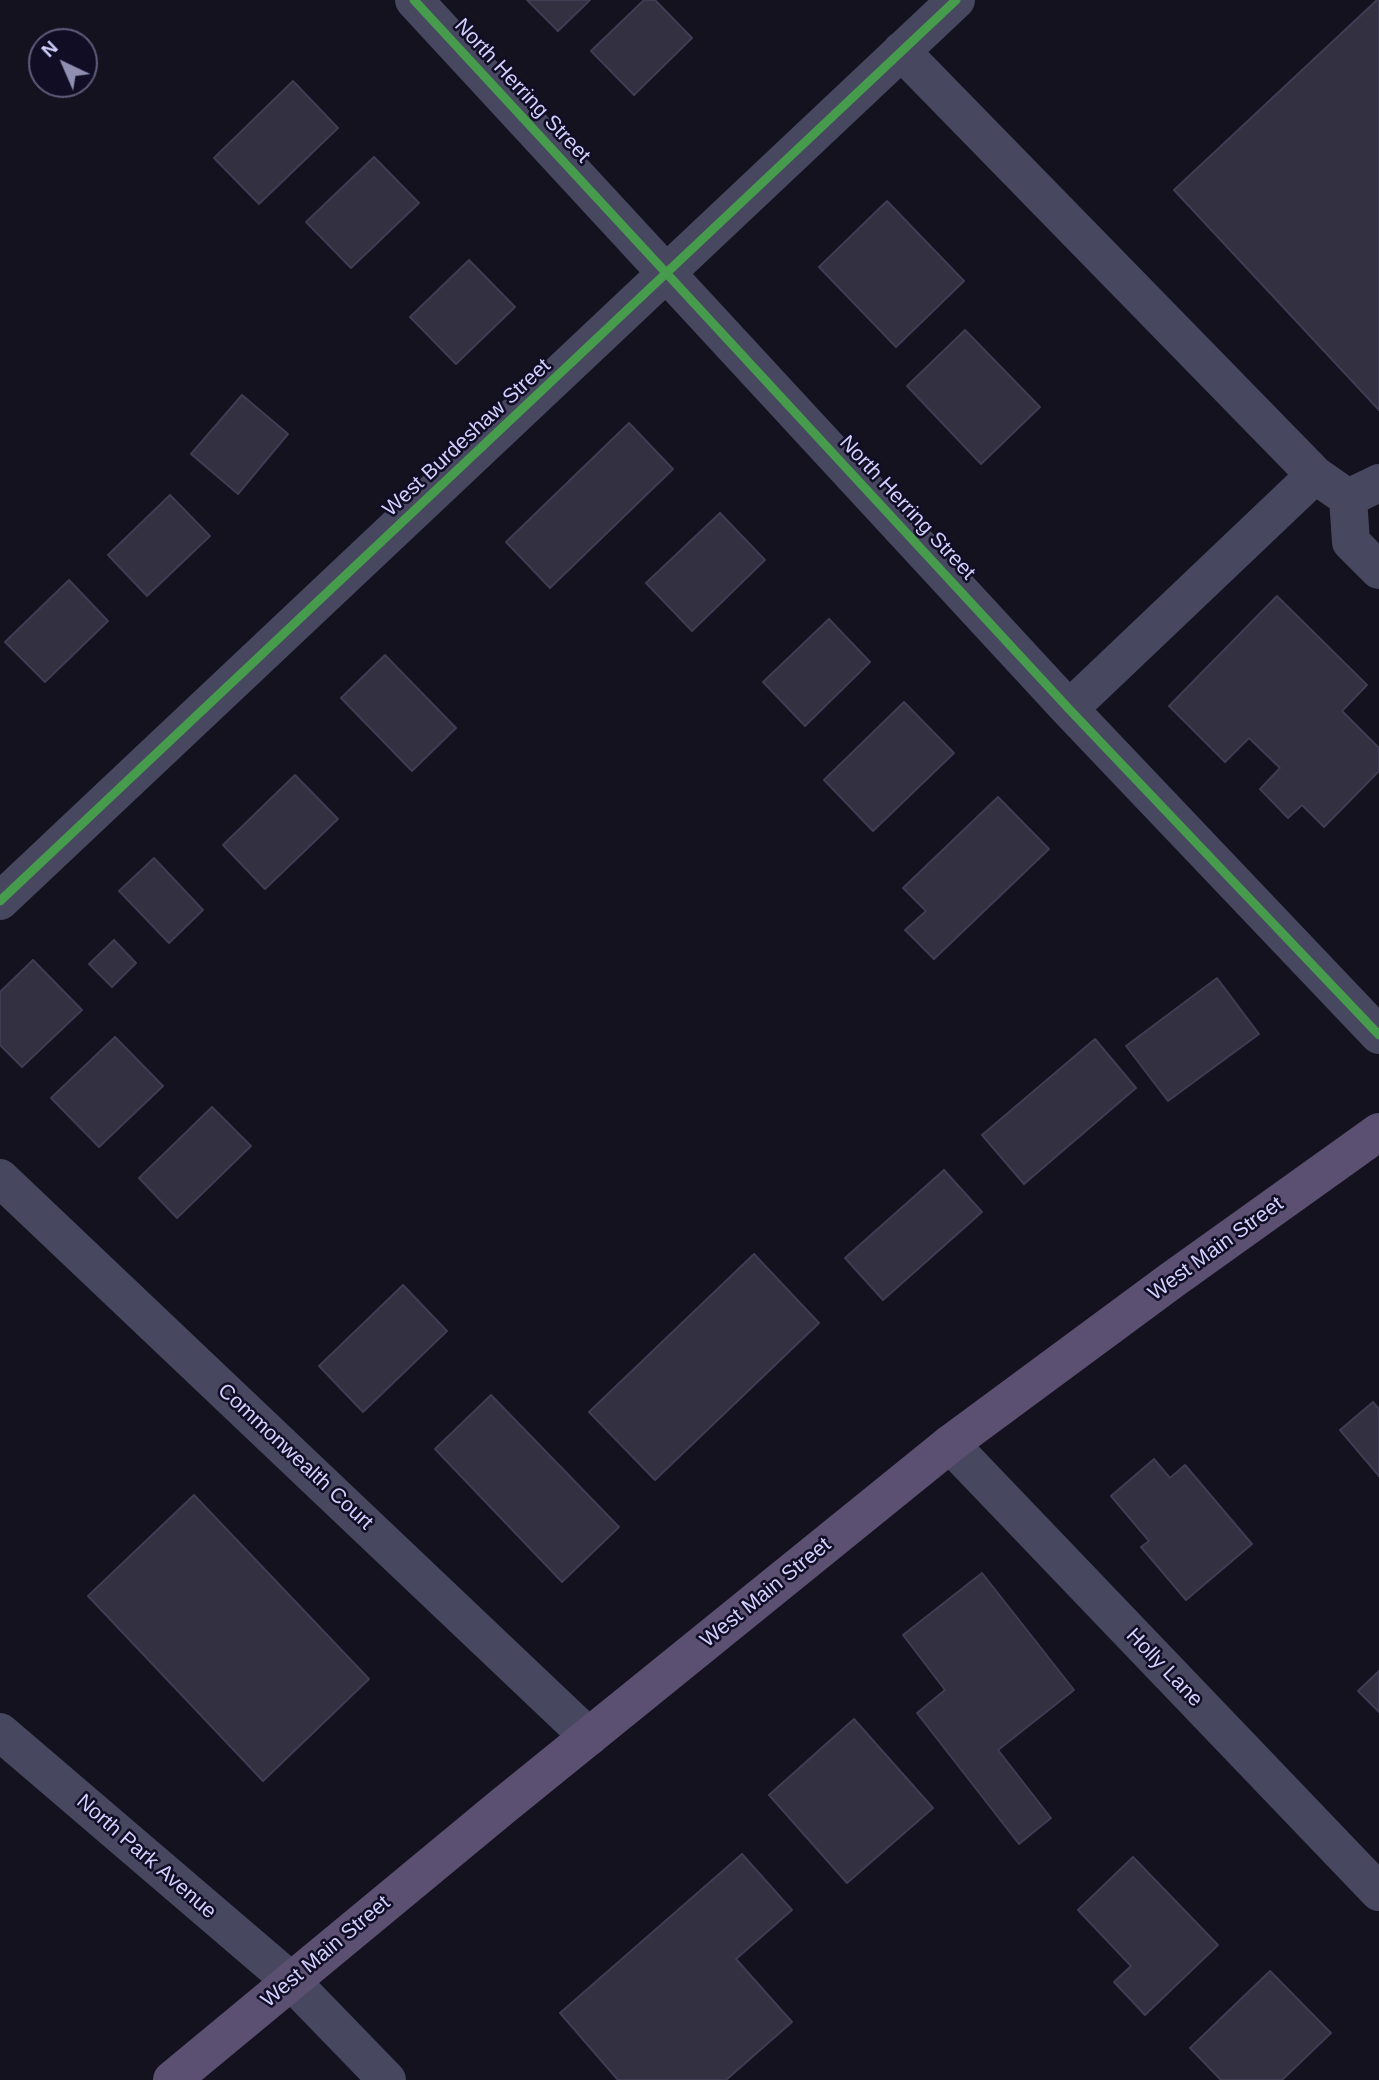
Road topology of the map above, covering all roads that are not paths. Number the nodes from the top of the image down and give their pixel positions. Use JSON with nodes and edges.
{"nodes":[{"id":1,"x":414,"y":0,"type":"edge"},
{"id":2,"x":956,"y":0,"type":"edge"},
{"id":3,"x":901,"y":51,"type":"junction"},
{"id":4,"x":668,"y":274,"type":"junction"},
{"id":5,"x":1315,"y":475,"type":"junction"},
{"id":6,"x":1363,"y":491,"type":"edge"},
{"id":7,"x":1379,"y":570,"type":"edge"},
{"id":8,"x":1069,"y":709,"type":"junction"},
{"id":9,"x":0,"y":901,"type":"edge"},
{"id":10,"x":1379,"y":1035,"type":"edge"},
{"id":11,"x":1379,"y":1132,"type":"edge"},
{"id":12,"x":0,"y":1178,"type":"edge"},
{"id":13,"x":950,"y":1444,"type":"junction"},
{"id":14,"x":0,"y":1732,"type":"edge"},
{"id":15,"x":589,"y":1737,"type":"junction"},
{"id":16,"x":1379,"y":1892,"type":"edge"},
{"id":17,"x":291,"y":1981,"type":"junction"},
{"id":18,"x":172,"y":2080,"type":"edge"},
{"id":19,"x":387,"y":2080,"type":"edge"}],
"edges":[{"from":1,"to":4,"type":"street","name":"North Herring Street"},
{"from":2,"to":3,"type":"street","name":"West Burdeshaw Street"},
{"from":3,"to":4,"type":"street","name":"West Burdeshaw Street"},
{"from":3,"to":5,"type":"street"},
{"from":4,"to":8,"type":"street","name":"North Herring Street"},
{"from":4,"to":9,"type":"street","name":"West Burdeshaw Street"},
{"from":5,"to":6,"type":"street"},
{"from":5,"to":8,"type":"street"},
{"from":6,"to":7,"type":"street"},
{"from":8,"to":10,"type":"street","name":"North Herring Street"},
{"from":11,"to":13,"type":"main road","name":"West Main Street"},
{"from":12,"to":15,"type":"street","name":"Commonwealth Court"},
{"from":13,"to":15,"type":"main road","name":"West Main Street"},
{"from":13,"to":16,"type":"street","name":"Holly Lane"},
{"from":14,"to":17,"type":"street","name":"North Park Avenue"},
{"from":15,"to":17,"type":"main road","name":"West Main Street"},
{"from":17,"to":18,"type":"main road","name":"West Main Street"},
{"from":17,"to":19,"type":"street","name":"North Park Avenue"}]}
